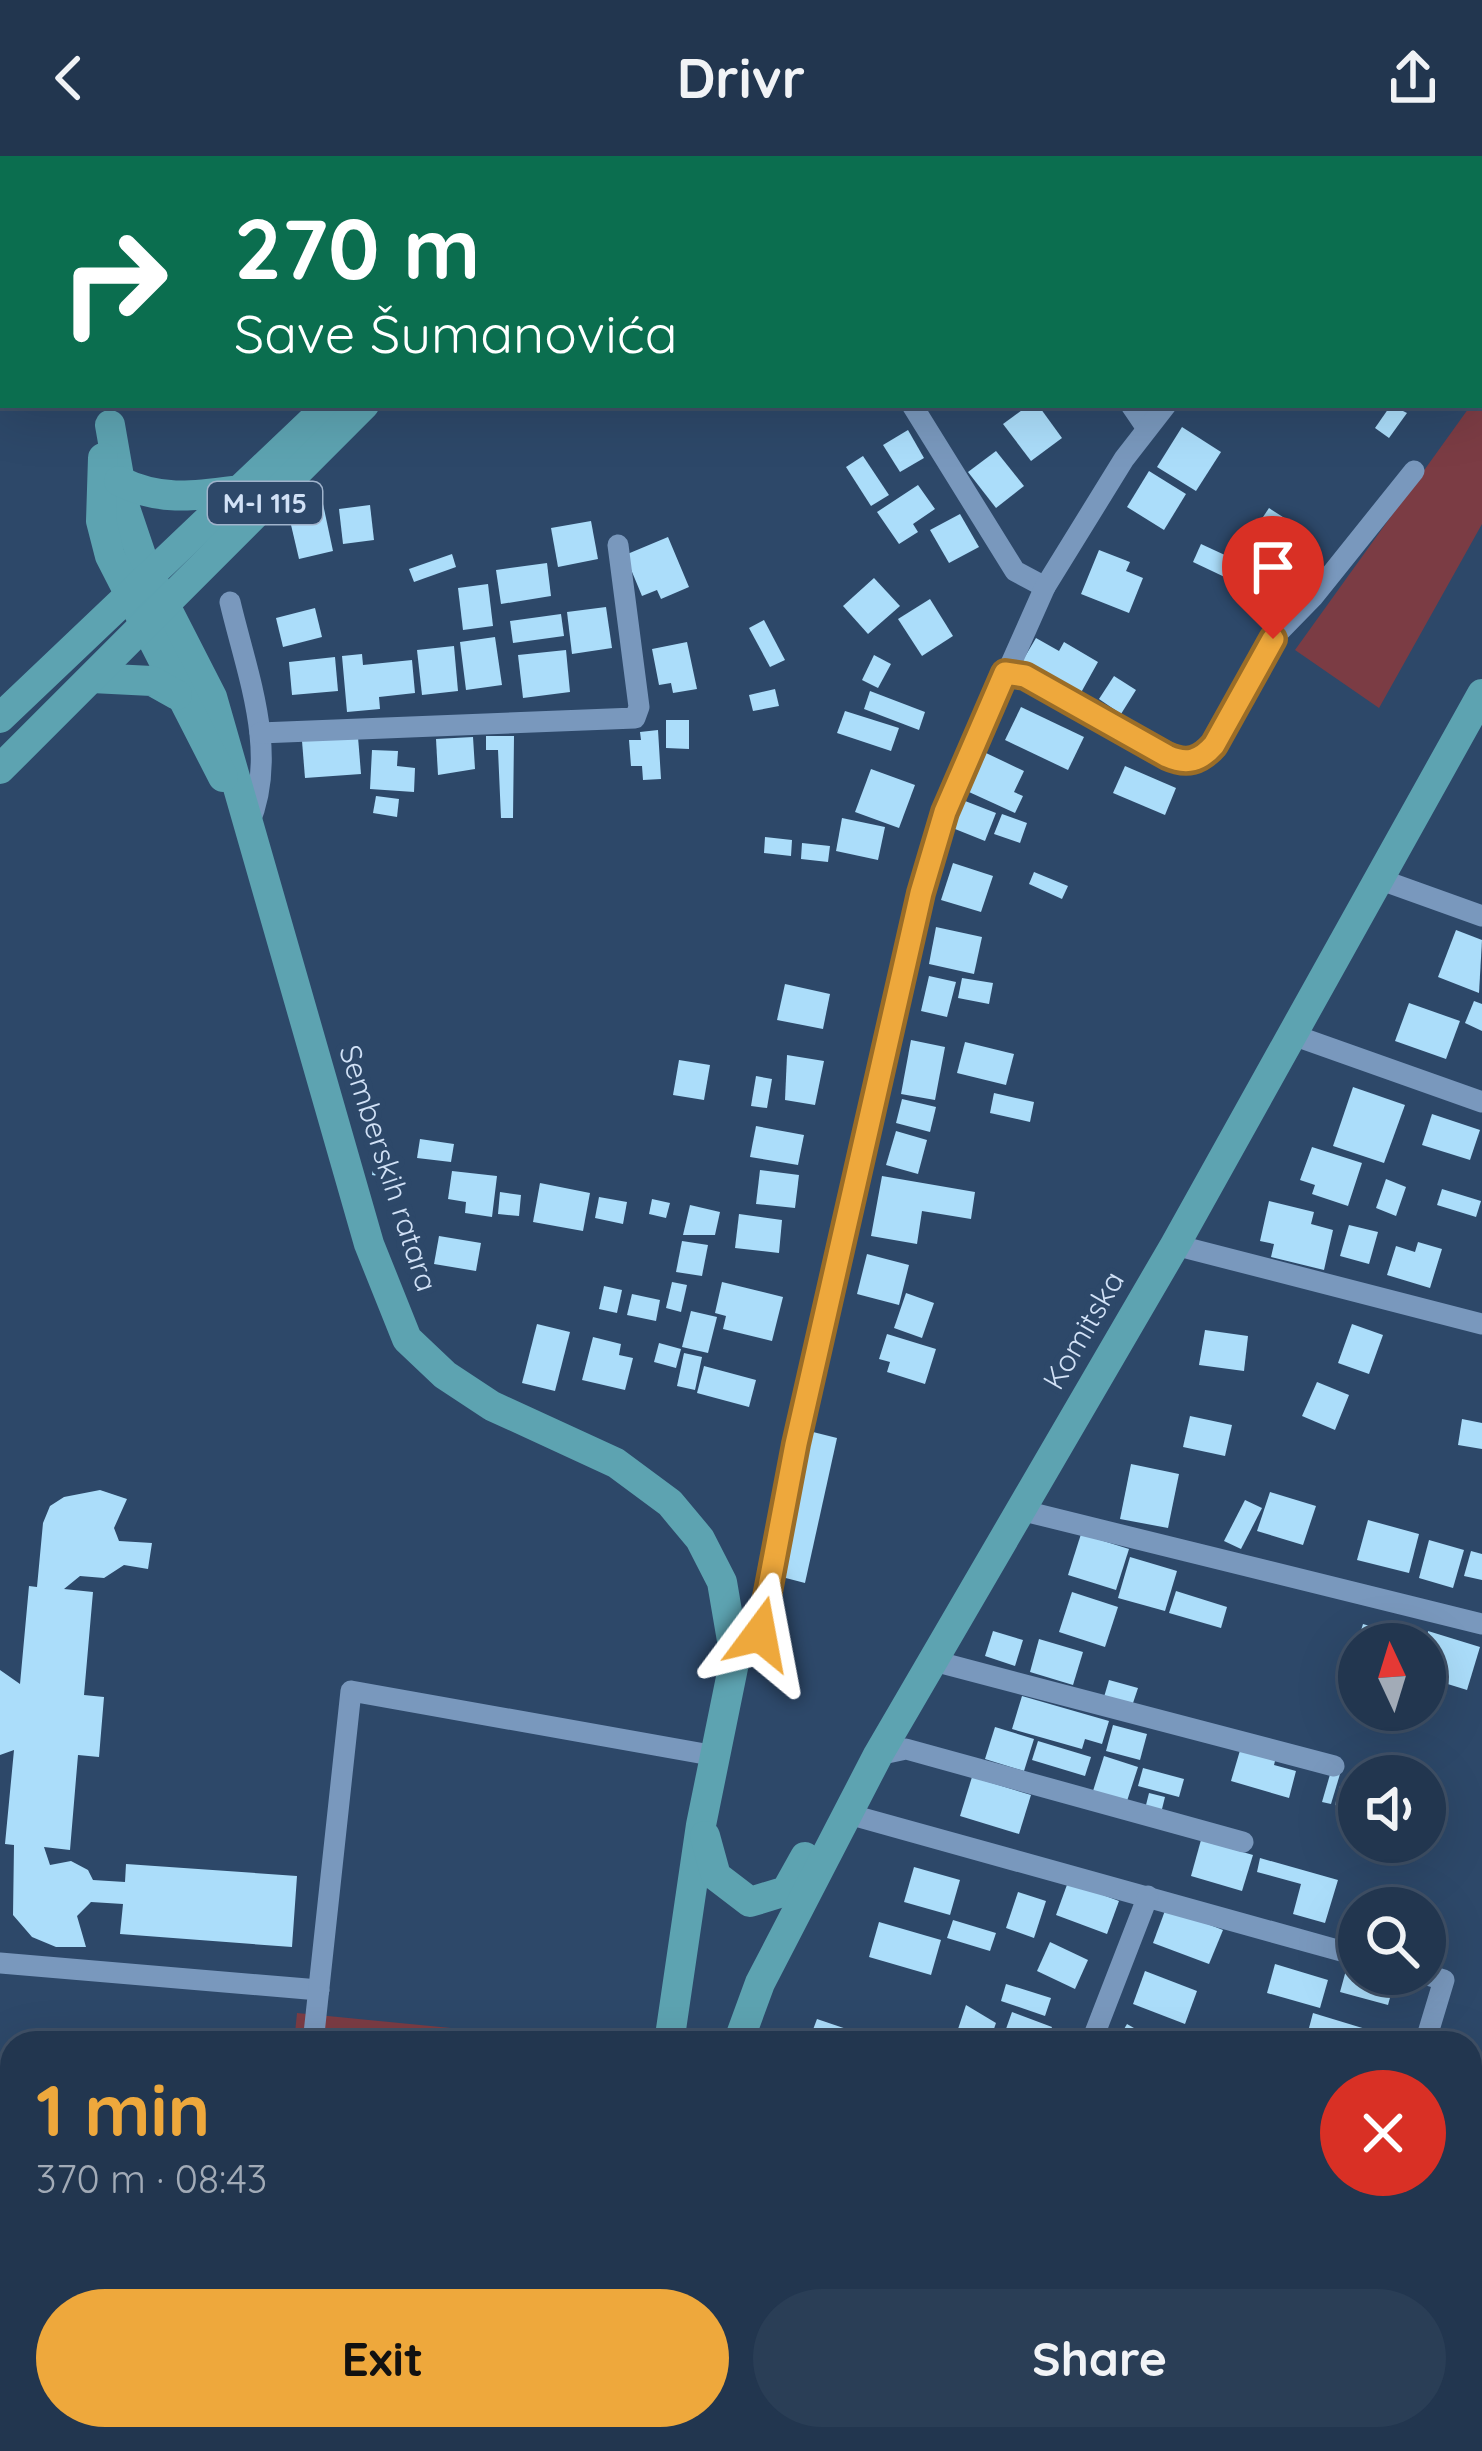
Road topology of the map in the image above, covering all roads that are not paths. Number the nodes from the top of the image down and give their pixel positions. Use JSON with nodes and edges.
{"nodes":[{"id":1,"x":326,"y":408,"type":"edge"},
{"id":2,"x":361,"y":408,"type":"edge"},
{"id":3,"x":914,"y":408,"type":"edge"},
{"id":4,"x":1133,"y":408,"type":"edge"},
{"id":5,"x":1163,"y":408,"type":"edge"},
{"id":6,"x":111,"y":415,"type":"edge"},
{"id":7,"x":1146,"y":428,"type":"junction"},
{"id":8,"x":1414,"y":471,"type":"dead end"},
{"id":9,"x":118,"y":482,"type":"junction"},
{"id":10,"x":240,"y":490,"type":"junction"},
{"id":11,"x":618,"y":545,"type":"dead end"},
{"id":12,"x":1045,"y":587,"type":"junction"},
{"id":13,"x":158,"y":588,"type":"junction"},
{"id":14,"x":127,"y":598,"type":"junction"},
{"id":15,"x":230,"y":602,"type":"dead end"},
{"id":16,"x":143,"y":627,"type":"junction"},
{"id":17,"x":1005,"y":673,"type":"junction"},
{"id":18,"x":92,"y":678,"type":"junction"},
{"id":19,"x":1482,"y":694,"type":"edge"},
{"id":20,"x":177,"y":695,"type":"junction"},
{"id":21,"x":0,"y":718,"type":"edge"},
{"id":22,"x":260,"y":733,"type":"junction"},
{"id":23,"x":0,"y":769,"type":"edge"},
{"id":24,"x":249,"y":824,"type":"junction"},
{"id":25,"x":1376,"y":878,"type":"junction"},
{"id":26,"x":1482,"y":916,"type":"edge"},
{"id":27,"x":1293,"y":1035,"type":"junction"},
{"id":28,"x":1482,"y":1102,"type":"edge"},
{"id":29,"x":1175,"y":1245,"type":"junction"},
{"id":30,"x":1482,"y":1324,"type":"edge"},
{"id":31,"x":1021,"y":1510,"type":"junction"},
{"id":32,"x":1482,"y":1624,"type":"edge"},
{"id":33,"x":735,"y":1658,"type":"junction"},
{"id":34,"x":934,"y":1661,"type":"junction"},
{"id":35,"x":878,"y":1755,"type":"junction"},
{"id":36,"x":716,"y":1756,"type":"junction"},
{"id":37,"x":1334,"y":1766,"type":"dead end"},
{"id":38,"x":848,"y":1814,"type":"junction"},
{"id":39,"x":701,"y":1825,"type":"junction"},
{"id":40,"x":1243,"y":1842,"type":"dead end"},
{"id":41,"x":1148,"y":1896,"type":"junction"},
{"id":42,"x":1338,"y":1950,"type":"edge"},
{"id":43,"x":0,"y":1963,"type":"edge"},
{"id":44,"x":760,"y":1983,"type":"junction"},
{"id":45,"x":319,"y":1990,"type":"junction"},
{"id":46,"x":1439,"y":1995,"type":"edge"},
{"id":47,"x":672,"y":2007,"type":"junction"},
{"id":48,"x":314,"y":2031,"type":"edge"},
{"id":49,"x":670,"y":2031,"type":"edge"},
{"id":50,"x":685,"y":2031,"type":"edge"},
{"id":51,"x":725,"y":2031,"type":"edge"},
{"id":52,"x":742,"y":2031,"type":"edge"},
{"id":53,"x":1096,"y":2031,"type":"edge"},
{"id":54,"x":1429,"y":2031,"type":"edge"}],
"edges":[{"from":1,"to":10,"type":"main road","number":"M-I 115"},
{"from":2,"to":13,"type":"main road","number":"M-I 115"},
{"from":3,"to":12,"type":"street"},
{"from":4,"to":7,"type":"street"},
{"from":5,"to":7,"type":"street"},
{"from":6,"to":9,"type":"main road"},
{"from":6,"to":14,"type":"main road"},
{"from":7,"to":12,"type":"street"},
{"from":8,"to":17,"type":"street"},
{"from":9,"to":10,"type":"main road"},
{"from":9,"to":13,"type":"main road"},
{"from":10,"to":13,"type":"main road","number":"M-I 115"},
{"from":11,"to":22,"type":"street"},
{"from":12,"to":17,"type":"street"},
{"from":13,"to":14,"type":"main road","number":"M-I 115"},
{"from":13,"to":16,"type":"main road","number":"M-I 115"},
{"from":13,"to":24,"type":"main road"},
{"from":14,"to":16,"type":"main road"},
{"from":14,"to":21,"type":"main road","number":"M-I 115"},
{"from":15,"to":22,"type":"street","name":"Semberskih ratara"},
{"from":16,"to":18,"type":"main road","number":"M-I 115"},
{"from":16,"to":20,"type":"main road"},
{"from":17,"to":33,"type":"street"},
{"from":18,"to":20,"type":"main road"},
{"from":18,"to":23,"type":"main road","number":"M-I 115"},
{"from":19,"to":25,"type":"main road","name":"Komitska"},
{"from":20,"to":24,"type":"main road"},
{"from":22,"to":24,"type":"street","name":"Semberskih ratara"},
{"from":24,"to":33,"type":"main road","name":"Semberskih ratara"},
{"from":25,"to":26,"type":"street"},
{"from":25,"to":27,"type":"main road","name":"Komitska"},
{"from":27,"to":28,"type":"street"},
{"from":27,"to":29,"type":"main road","name":"Komitska"},
{"from":29,"to":30,"type":"street"},
{"from":29,"to":31,"type":"main road","name":"Komitska"},
{"from":31,"to":32,"type":"street"},
{"from":31,"to":34,"type":"main road","name":"Komitska"},
{"from":33,"to":36,"type":"main road","name":"Semberskih ratara"},
{"from":34,"to":35,"type":"main road","name":"Komitska"},
{"from":34,"to":37,"type":"street"},
{"from":35,"to":38,"type":"main road","name":"Komitska"},
{"from":35,"to":39,"type":"main road"},
{"from":35,"to":40,"type":"street"},
{"from":36,"to":39,"type":"main road","name":"Semberskih ratara"},
{"from":36,"to":45,"type":"street"},
{"from":38,"to":41,"type":"street"},
{"from":38,"to":44,"type":"main road","name":"Komitska"},
{"from":39,"to":47,"type":"main road","name":"Semberskih ratara"},
{"from":41,"to":42,"type":"street"},
{"from":41,"to":53,"type":"street"},
{"from":43,"to":45,"type":"street"},
{"from":44,"to":51,"type":"main road"},
{"from":44,"to":52,"type":"main road","name":"Komitska"},
{"from":45,"to":48,"type":"street"},
{"from":46,"to":54,"type":"street"},
{"from":47,"to":49,"type":"main road","name":"Semberskih ratara"},
{"from":47,"to":50,"type":"main road"}]}
